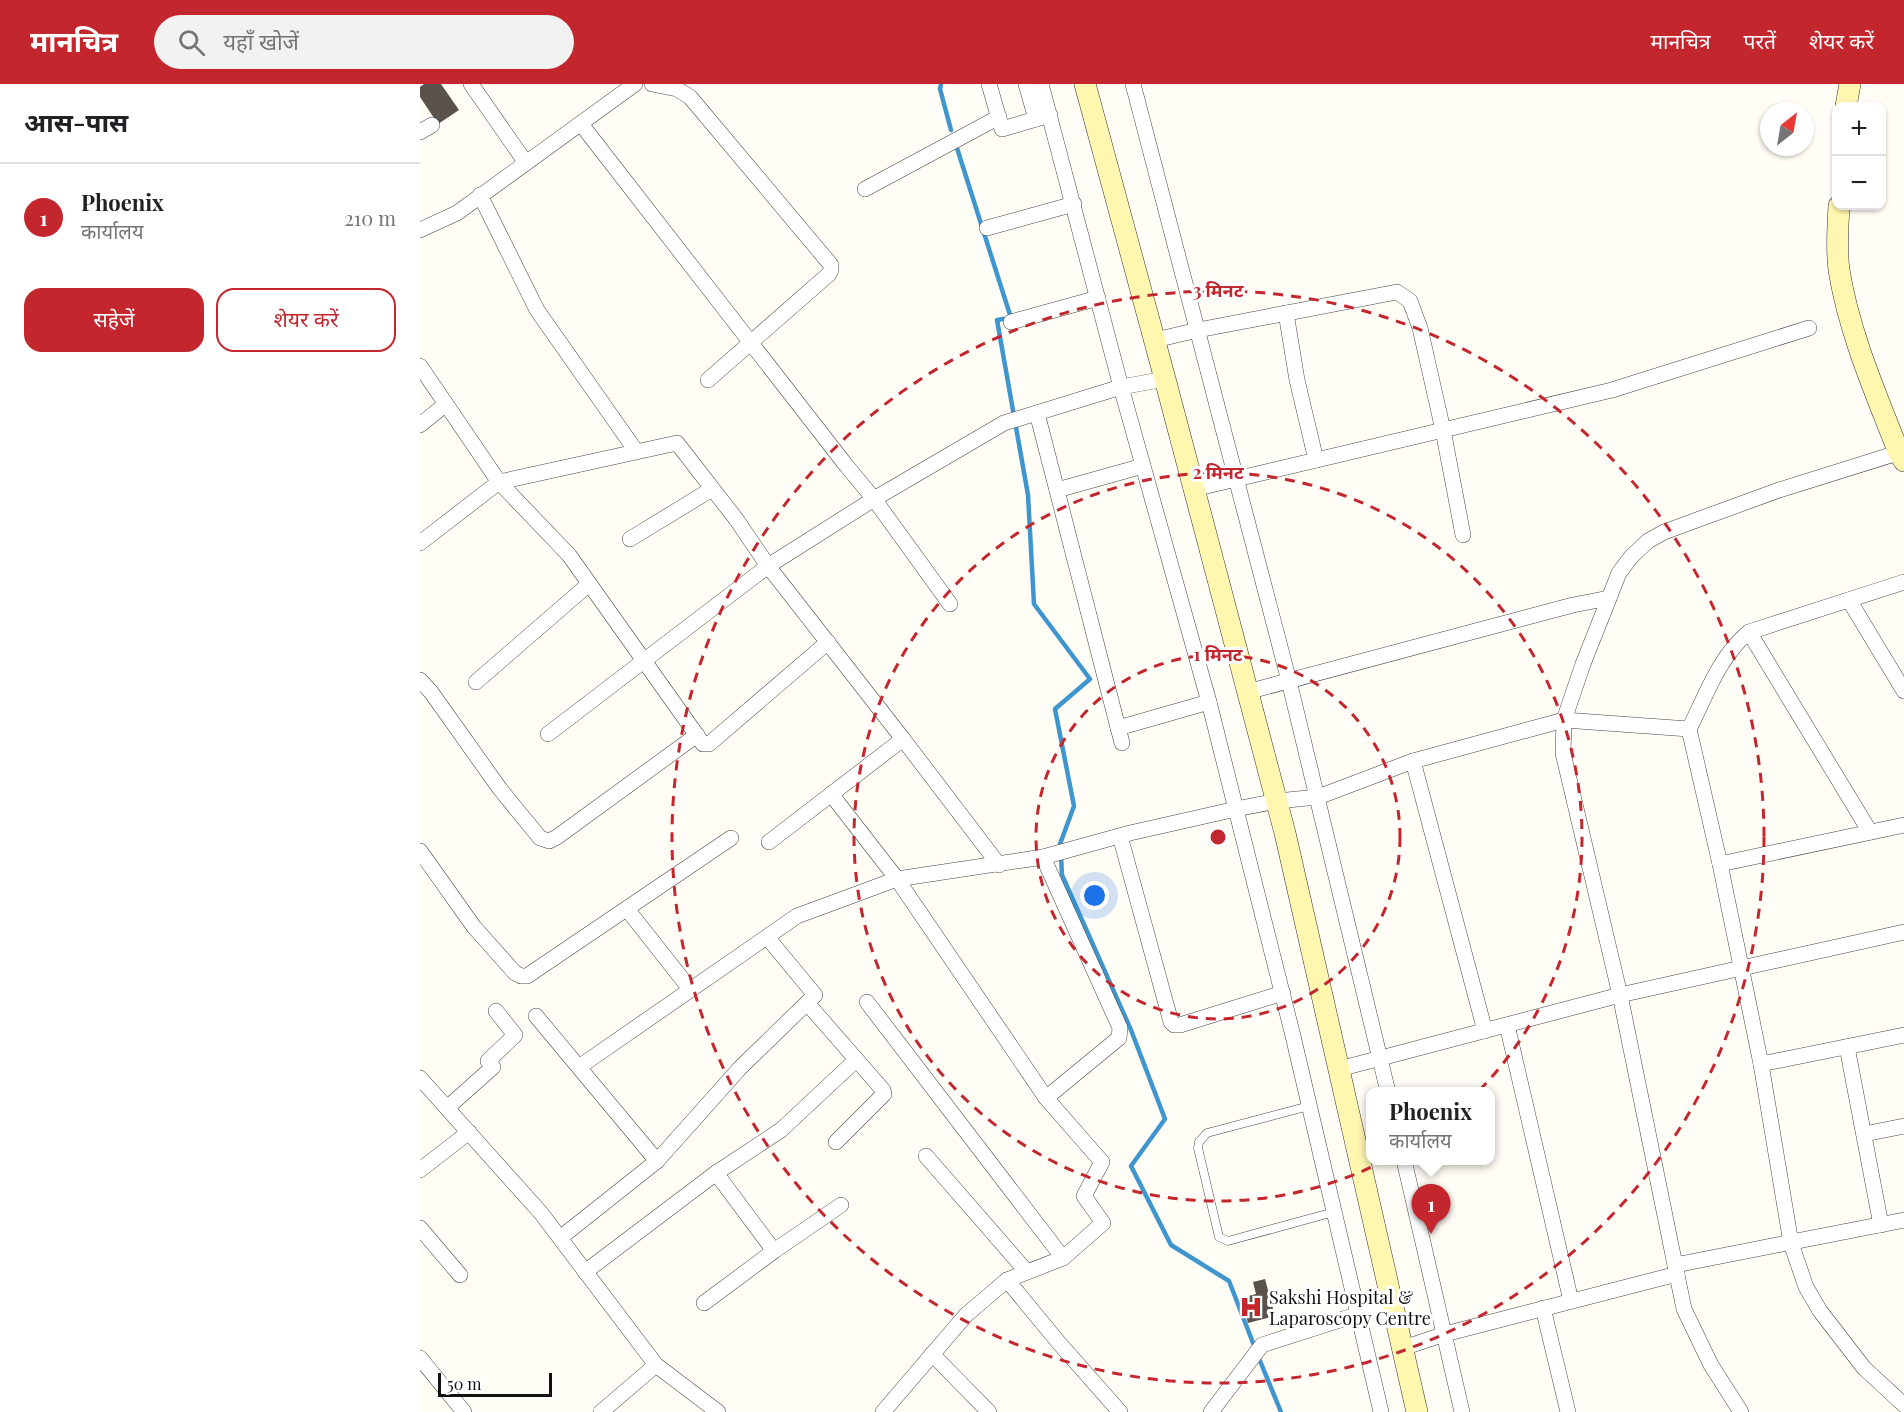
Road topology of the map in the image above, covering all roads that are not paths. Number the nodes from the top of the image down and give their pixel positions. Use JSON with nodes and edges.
{"nodes":[{"id":1,"x":471,"y":84,"type":"edge"},
{"id":2,"x":635,"y":84,"type":"edge"},
{"id":3,"x":652,"y":84,"type":"edge"},
{"id":4,"x":989,"y":84,"type":"edge"},
{"id":5,"x":1026,"y":84,"type":"edge"},
{"id":6,"x":1041,"y":84,"type":"edge"},
{"id":7,"x":1085,"y":84,"type":"edge"},
{"id":8,"x":1133,"y":84,"type":"edge"},
{"id":9,"x":1850,"y":84,"type":"edge"},
{"id":10,"x":1847,"y":102,"type":"edge"},
{"id":11,"x":999,"y":117,"type":"junction"},
{"id":12,"x":1043,"y":117,"type":"junction"},
{"id":13,"x":581,"y":124,"type":"junction"},
{"id":14,"x":526,"y":163,"type":"junction"},
{"id":15,"x":865,"y":189,"type":"dead end"},
{"id":16,"x":480,"y":195,"type":"junction"},
{"id":17,"x":1074,"y":204,"type":"junction"},
{"id":18,"x":1839,"y":210,"type":"edge"},
{"id":19,"x":987,"y":228,"type":"dead end"},
{"id":20,"x":420,"y":230,"type":"edge"},
{"id":21,"x":1098,"y":298,"type":"junction"},
{"id":22,"x":1286,"y":313,"type":"junction"},
{"id":23,"x":1011,"y":322,"type":"dead end"},
{"id":24,"x":1809,"y":328,"type":"dead end"},
{"id":25,"x":1198,"y":330,"type":"junction"},
{"id":26,"x":1155,"y":340,"type":"junction"},
{"id":27,"x":750,"y":341,"type":"junction"},
{"id":28,"x":420,"y":366,"type":"edge"},
{"id":29,"x":1165,"y":378,"type":"junction"},
{"id":30,"x":708,"y":380,"type":"dead end"},
{"id":31,"x":1121,"y":387,"type":"junction"},
{"id":32,"x":446,"y":404,"type":"junction"},
{"id":33,"x":1037,"y":413,"type":"junction"},
{"id":34,"x":420,"y":425,"type":"edge"},
{"id":35,"x":1443,"y":430,"type":"junction"},
{"id":36,"x":636,"y":451,"type":"junction"},
{"id":37,"x":1902,"y":455,"type":"edge"},
{"id":38,"x":1316,"y":460,"type":"junction"},
{"id":39,"x":1143,"y":466,"type":"junction"},
{"id":40,"x":1237,"y":479,"type":"junction"},
{"id":41,"x":499,"y":482,"type":"junction"},
{"id":42,"x":712,"y":489,"type":"junction"},
{"id":43,"x":1194,"y":489,"type":"junction"},
{"id":44,"x":1057,"y":490,"type":"junction"},
{"id":45,"x":874,"y":499,"type":"junction"},
{"id":46,"x":1463,"y":535,"type":"dead end"},
{"id":47,"x":630,"y":539,"type":"dead end"},
{"id":48,"x":420,"y":543,"type":"edge"},
{"id":49,"x":768,"y":566,"type":"junction"},
{"id":50,"x":1904,"y":582,"type":"edge"},
{"id":51,"x":589,"y":584,"type":"junction"},
{"id":52,"x":1609,"y":598,"type":"junction"},
{"id":53,"x":1849,"y":600,"type":"junction"},
{"id":54,"x":950,"y":604,"type":"dead end"},
{"id":55,"x":1749,"y":632,"type":"junction"},
{"id":56,"x":828,"y":642,"type":"junction"},
{"id":57,"x":643,"y":662,"type":"junction"},
{"id":58,"x":420,"y":680,"type":"edge"},
{"id":59,"x":1290,"y":681,"type":"junction"},
{"id":60,"x":476,"y":682,"type":"dead end"},
{"id":61,"x":1904,"y":691,"type":"edge"},
{"id":62,"x":1247,"y":692,"type":"junction"},
{"id":63,"x":1209,"y":702,"type":"junction"},
{"id":64,"x":1564,"y":720,"type":"junction"},
{"id":65,"x":1689,"y":729,"type":"junction"},
{"id":66,"x":548,"y":734,"type":"dead end"},
{"id":67,"x":697,"y":735,"type":"junction"},
{"id":68,"x":903,"y":739,"type":"junction"},
{"id":69,"x":1413,"y":760,"type":"junction"},
{"id":70,"x":831,"y":794,"type":"junction"},
{"id":71,"x":1318,"y":797,"type":"junction"},
{"id":72,"x":1277,"y":801,"type":"junction"},
{"id":73,"x":1236,"y":809,"type":"junction"},
{"id":74,"x":1904,"y":825,"type":"edge"},
{"id":75,"x":1870,"y":832,"type":"junction"},
{"id":76,"x":1120,"y":836,"type":"junction"},
{"id":77,"x":731,"y":838,"type":"dead end"},
{"id":78,"x":769,"y":842,"type":"dead end"},
{"id":79,"x":420,"y":851,"type":"edge"},
{"id":80,"x":1043,"y":857,"type":"junction"},
{"id":81,"x":1720,"y":864,"type":"junction"},
{"id":82,"x":999,"y":865,"type":"junction"},
{"id":83,"x":897,"y":879,"type":"junction"},
{"id":84,"x":627,"y":909,"type":"junction"},
{"id":85,"x":1904,"y":932,"type":"edge"},
{"id":86,"x":767,"y":937,"type":"junction"},
{"id":87,"x":1740,"y":968,"type":"junction"},
{"id":88,"x":690,"y":988,"type":"junction"},
{"id":89,"x":1282,"y":993,"type":"junction"},
{"id":90,"x":1620,"y":995,"type":"junction"},
{"id":91,"x":807,"y":1002,"type":"junction"},
{"id":92,"x":867,"y":1002,"type":"dead end"},
{"id":93,"x":496,"y":1011,"type":"dead end"},
{"id":94,"x":536,"y":1016,"type":"dead end"},
{"id":95,"x":1507,"y":1026,"type":"junction"},
{"id":96,"x":1485,"y":1031,"type":"junction"},
{"id":97,"x":1904,"y":1035,"type":"edge"},
{"id":98,"x":1847,"y":1047,"type":"junction"},
{"id":99,"x":856,"y":1060,"type":"junction"},
{"id":100,"x":1380,"y":1060,"type":"junction"},
{"id":101,"x":1761,"y":1064,"type":"junction"},
{"id":102,"x":579,"y":1067,"type":"junction"},
{"id":103,"x":1339,"y":1069,"type":"junction"},
{"id":104,"x":420,"y":1078,"type":"edge"},
{"id":105,"x":1387,"y":1087,"type":"edge"},
{"id":106,"x":1046,"y":1098,"type":"junction"},
{"id":107,"x":1309,"y":1106,"type":"junction"},
{"id":108,"x":447,"y":1108,"type":"junction"},
{"id":109,"x":1904,"y":1126,"type":"edge"},
{"id":110,"x":468,"y":1132,"type":"junction"},
{"id":111,"x":1864,"y":1134,"type":"junction"},
{"id":112,"x":836,"y":1142,"type":"dead end"},
{"id":113,"x":926,"y":1156,"type":"dead end"},
{"id":114,"x":657,"y":1161,"type":"junction"},
{"id":115,"x":1405,"y":1165,"type":"edge"},
{"id":116,"x":420,"y":1170,"type":"edge"},
{"id":117,"x":716,"y":1173,"type":"junction"},
{"id":118,"x":842,"y":1205,"type":"dead end"},
{"id":119,"x":1334,"y":1212,"type":"junction"},
{"id":120,"x":1904,"y":1220,"type":"edge"},
{"id":121,"x":1881,"y":1225,"type":"junction"},
{"id":122,"x":420,"y":1228,"type":"edge"},
{"id":123,"x":560,"y":1238,"type":"junction"},
{"id":124,"x":1791,"y":1243,"type":"junction"},
{"id":125,"x":774,"y":1251,"type":"junction"},
{"id":126,"x":1063,"y":1258,"type":"junction"},
{"id":127,"x":1676,"y":1270,"type":"junction"},
{"id":128,"x":585,"y":1272,"type":"junction"},
{"id":129,"x":1027,"y":1272,"type":"junction"},
{"id":130,"x":460,"y":1275,"type":"dead end"},
{"id":131,"x":1007,"y":1280,"type":"junction"},
{"id":132,"x":1571,"y":1301,"type":"junction"},
{"id":133,"x":704,"y":1303,"type":"dead end"},
{"id":134,"x":1394,"y":1303,"type":"junction"},
{"id":135,"x":1543,"y":1308,"type":"junction"},
{"id":136,"x":1358,"y":1314,"type":"junction"},
{"id":137,"x":1445,"y":1334,"type":"junction"},
{"id":138,"x":1402,"y":1348,"type":"junction"},
{"id":139,"x":932,"y":1354,"type":"junction"},
{"id":140,"x":420,"y":1358,"type":"edge"},
{"id":141,"x":656,"y":1365,"type":"junction"},
{"id":142,"x":1904,"y":1405,"type":"edge"},
{"id":143,"x":710,"y":1410,"type":"edge"},
{"id":144,"x":464,"y":1412,"type":"edge"},
{"id":145,"x":601,"y":1412,"type":"edge"},
{"id":146,"x":883,"y":1412,"type":"edge"},
{"id":147,"x":989,"y":1412,"type":"edge"},
{"id":148,"x":1120,"y":1412,"type":"edge"},
{"id":149,"x":1211,"y":1412,"type":"edge"},
{"id":150,"x":1381,"y":1412,"type":"edge"},
{"id":151,"x":1417,"y":1412,"type":"edge"},
{"id":152,"x":1462,"y":1412,"type":"edge"},
{"id":153,"x":1568,"y":1412,"type":"edge"},
{"id":154,"x":1741,"y":1412,"type":"edge"}],
"edges":[{"from":1,"to":14,"type":"street"},
{"from":2,"to":13,"type":"street"},
{"from":3,"to":27,"type":"street"},
{"from":4,"to":11,"type":"street"},
{"from":5,"to":12,"type":"street"},
{"from":6,"to":12,"type":"street"},
{"from":7,"to":26,"type":"main road"},
{"from":8,"to":25,"type":"street"},
{"from":9,"to":10,"type":"main road"},
{"from":11,"to":12,"type":"street"},
{"from":11,"to":15,"type":"street"},
{"from":12,"to":17,"type":"street"},
{"from":13,"to":14,"type":"street"},
{"from":13,"to":27,"type":"street"},
{"from":14,"to":16,"type":"street"},
{"from":16,"to":20,"type":"street"},
{"from":16,"to":36,"type":"street"},
{"from":17,"to":19,"type":"street"},
{"from":17,"to":21,"type":"street"},
{"from":18,"to":37,"type":"main road"},
{"from":21,"to":23,"type":"street"},
{"from":21,"to":31,"type":"street"},
{"from":22,"to":25,"type":"street"},
{"from":22,"to":35,"type":"street"},
{"from":22,"to":38,"type":"street"},
{"from":24,"to":35,"type":"street"},
{"from":25,"to":26,"type":"street"},
{"from":25,"to":40,"type":"street"},
{"from":26,"to":29,"type":"main road"},
{"from":27,"to":30,"type":"street"},
{"from":27,"to":45,"type":"street"},
{"from":28,"to":32,"type":"street"},
{"from":29,"to":31,"type":"street"},
{"from":29,"to":43,"type":"main road"},
{"from":31,"to":33,"type":"street"},
{"from":31,"to":39,"type":"street"},
{"from":32,"to":34,"type":"street"},
{"from":32,"to":41,"type":"street"},
{"from":33,"to":44,"type":"street"},
{"from":33,"to":45,"type":"street"},
{"from":35,"to":38,"type":"street"},
{"from":35,"to":46,"type":"street"},
{"from":36,"to":41,"type":"street"},
{"from":36,"to":42,"type":"street"},
{"from":37,"to":52,"type":"street"},
{"from":38,"to":40,"type":"street"},
{"from":39,"to":44,"type":"street"},
{"from":39,"to":63,"type":"street"},
{"from":40,"to":43,"type":"street"},
{"from":40,"to":59,"type":"street"},
{"from":41,"to":48,"type":"street"},
{"from":41,"to":51,"type":"street"},
{"from":42,"to":47,"type":"street"},
{"from":42,"to":49,"type":"street"},
{"from":43,"to":62,"type":"main road"},
{"from":44,"to":63,"type":"street"},
{"from":45,"to":49,"type":"street"},
{"from":45,"to":54,"type":"street"},
{"from":49,"to":56,"type":"street"},
{"from":49,"to":57,"type":"street"},
{"from":50,"to":53,"type":"street"},
{"from":51,"to":57,"type":"street"},
{"from":51,"to":60,"type":"street"},
{"from":52,"to":59,"type":"street"},
{"from":52,"to":64,"type":"street"},
{"from":53,"to":55,"type":"street"},
{"from":53,"to":61,"type":"street"},
{"from":55,"to":65,"type":"street"},
{"from":55,"to":75,"type":"street"},
{"from":56,"to":67,"type":"street"},
{"from":56,"to":68,"type":"street"},
{"from":57,"to":66,"type":"street"},
{"from":57,"to":67,"type":"street"},
{"from":58,"to":67,"type":"street"},
{"from":59,"to":62,"type":"street"},
{"from":59,"to":71,"type":"street"},
{"from":62,"to":72,"type":"main road"},
{"from":63,"to":73,"type":"street"},
{"from":64,"to":65,"type":"street"},
{"from":64,"to":69,"type":"street"},
{"from":64,"to":90,"type":"street"},
{"from":65,"to":81,"type":"street"},
{"from":68,"to":70,"type":"street"},
{"from":68,"to":82,"type":"street"},
{"from":69,"to":71,"type":"street"},
{"from":69,"to":96,"type":"street"},
{"from":70,"to":78,"type":"street"},
{"from":70,"to":83,"type":"street"},
{"from":71,"to":72,"type":"street"},
{"from":71,"to":100,"type":"street"},
{"from":72,"to":73,"type":"street"},
{"from":72,"to":103,"type":"main road"},
{"from":73,"to":76,"type":"street"},
{"from":73,"to":89,"type":"street"},
{"from":74,"to":75,"type":"street"},
{"from":75,"to":81,"type":"street"},
{"from":76,"to":80,"type":"street"},
{"from":76,"to":89,"type":"street"},
{"from":77,"to":84,"type":"street"},
{"from":79,"to":84,"type":"street"},
{"from":80,"to":82,"type":"street"},
{"from":80,"to":106,"type":"street"},
{"from":81,"to":87,"type":"street"},
{"from":82,"to":83,"type":"street"},
{"from":83,"to":86,"type":"street"},
{"from":83,"to":106,"type":"street"},
{"from":84,"to":88,"type":"street"},
{"from":85,"to":87,"type":"street"},
{"from":86,"to":88,"type":"street"},
{"from":86,"to":91,"type":"street"},
{"from":87,"to":90,"type":"street"},
{"from":87,"to":101,"type":"street"},
{"from":88,"to":102,"type":"street"},
{"from":89,"to":107,"type":"street"},
{"from":90,"to":95,"type":"street"},
{"from":90,"to":127,"type":"street"},
{"from":91,"to":99,"type":"street"},
{"from":91,"to":114,"type":"street"},
{"from":92,"to":126,"type":"street"},
{"from":93,"to":108,"type":"street"},
{"from":94,"to":102,"type":"street"},
{"from":95,"to":96,"type":"street"},
{"from":95,"to":132,"type":"street"},
{"from":96,"to":100,"type":"street"},
{"from":97,"to":98,"type":"street"},
{"from":98,"to":101,"type":"street"},
{"from":98,"to":111,"type":"street"},
{"from":99,"to":112,"type":"street"},
{"from":99,"to":117,"type":"street"},
{"from":100,"to":103,"type":"street"},
{"from":100,"to":105,"type":"street"},
{"from":101,"to":124,"type":"street"},
{"from":102,"to":114,"type":"street"},
{"from":103,"to":134,"type":"main road"},
{"from":104,"to":108,"type":"street"},
{"from":106,"to":126,"type":"street"},
{"from":107,"to":119,"type":"street"},
{"from":107,"to":119,"type":"lane"},
{"from":108,"to":110,"type":"street"},
{"from":109,"to":111,"type":"street"},
{"from":110,"to":116,"type":"street"},
{"from":110,"to":123,"type":"street"},
{"from":111,"to":121,"type":"street"},
{"from":113,"to":129,"type":"street"},
{"from":114,"to":123,"type":"street"},
{"from":115,"to":137,"type":"street"},
{"from":117,"to":125,"type":"street"},
{"from":117,"to":128,"type":"street"},
{"from":118,"to":125,"type":"street"},
{"from":119,"to":136,"type":"street"},
{"from":120,"to":121,"type":"street"},
{"from":121,"to":124,"type":"street"},
{"from":122,"to":130,"type":"street"},
{"from":123,"to":128,"type":"street"},
{"from":124,"to":127,"type":"street"},
{"from":124,"to":142,"type":"street"},
{"from":125,"to":133,"type":"street"},
{"from":126,"to":129,"type":"street"},
{"from":127,"to":132,"type":"street"},
{"from":127,"to":154,"type":"street"},
{"from":128,"to":141,"type":"street"},
{"from":129,"to":131,"type":"street"},
{"from":131,"to":139,"type":"street"},
{"from":131,"to":148,"type":"street"},
{"from":132,"to":135,"type":"street"},
{"from":134,"to":136,"type":"street"},
{"from":134,"to":138,"type":"main road"},
{"from":135,"to":137,"type":"street"},
{"from":135,"to":153,"type":"street"},
{"from":136,"to":149,"type":"street"},
{"from":136,"to":150,"type":"street"},
{"from":137,"to":138,"type":"street"},
{"from":137,"to":152,"type":"street"},
{"from":138,"to":151,"type":"main road"},
{"from":139,"to":146,"type":"street"},
{"from":139,"to":147,"type":"street"},
{"from":140,"to":144,"type":"street"},
{"from":141,"to":143,"type":"street"},
{"from":141,"to":145,"type":"street"}]}
